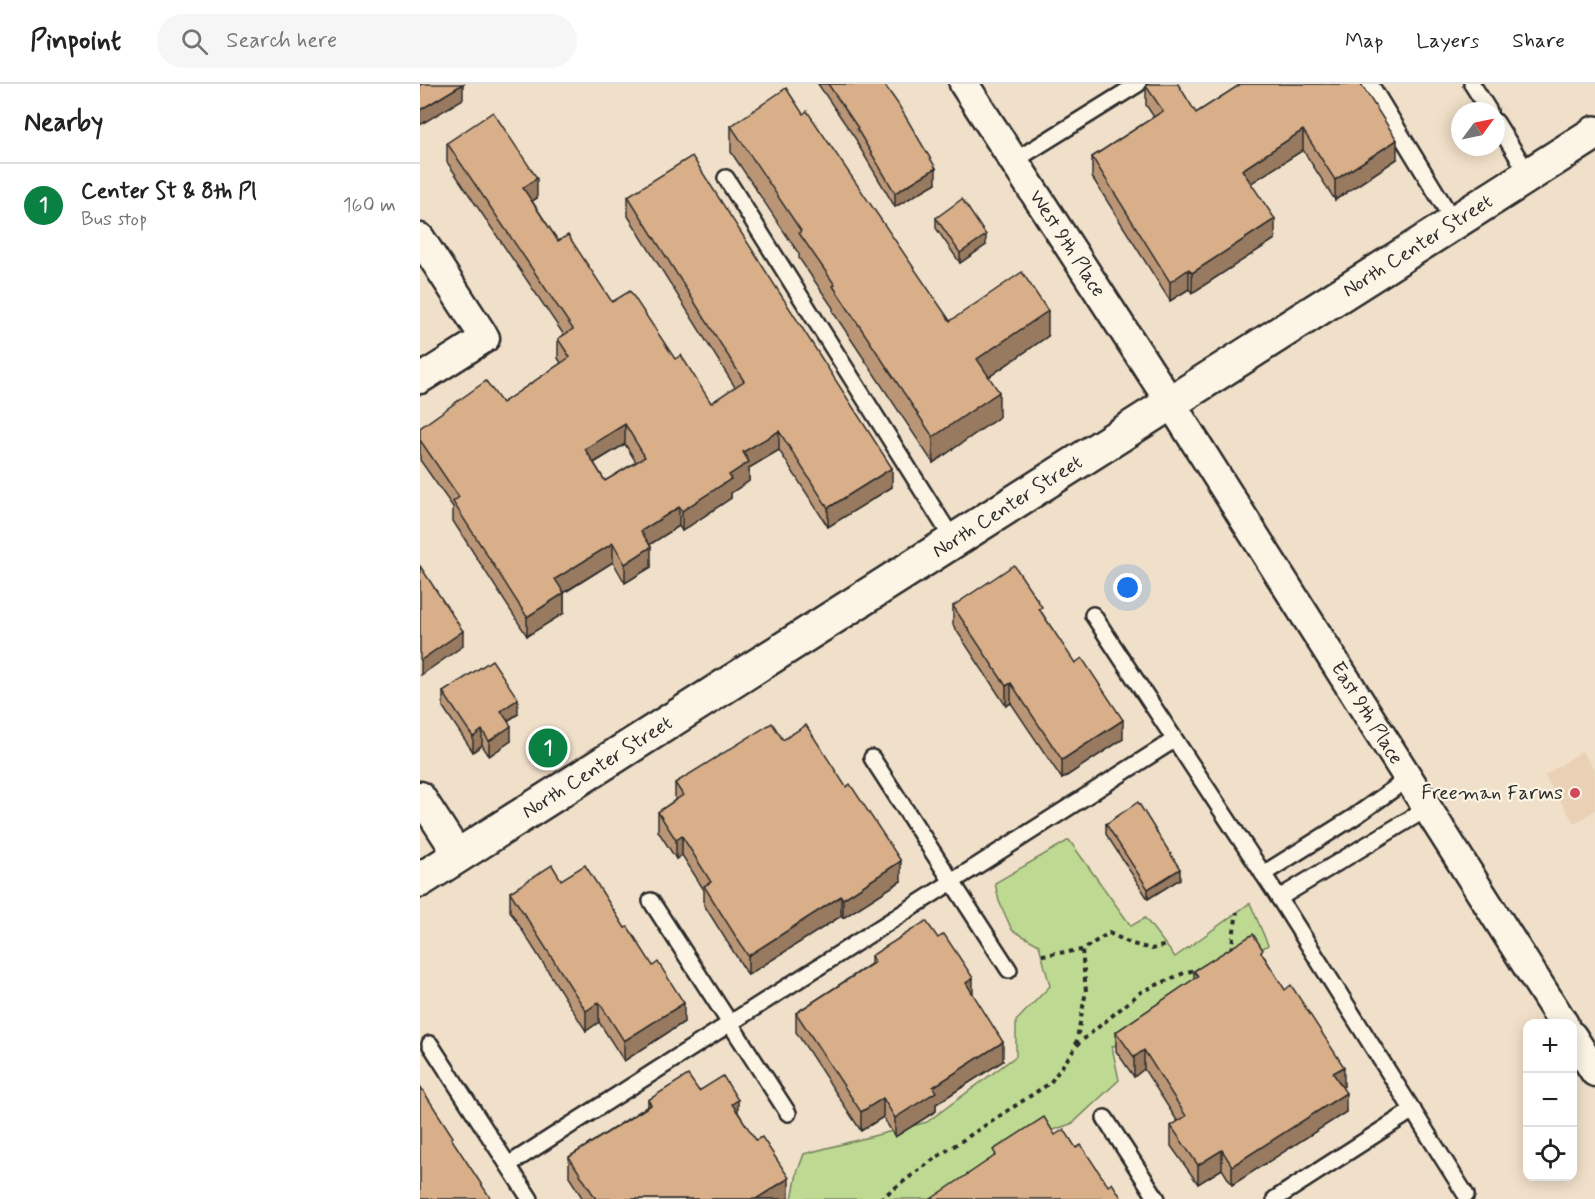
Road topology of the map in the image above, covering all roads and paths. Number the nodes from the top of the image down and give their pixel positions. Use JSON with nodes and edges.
{"nodes":[{"id":1,"x":964,"y":84,"type":"edge"},
{"id":2,"x":1138,"y":84,"type":"edge"},
{"id":3,"x":1371,"y":84,"type":"edge"},
{"id":4,"x":1472,"y":84,"type":"edge"},
{"id":5,"x":1483,"y":102,"type":"edge"},
{"id":6,"x":1595,"y":133,"type":"edge"},
{"id":7,"x":1505,"y":136,"type":"edge"},
{"id":8,"x":1014,"y":161,"type":"junction"},
{"id":9,"x":1529,"y":175,"type":"junction"},
{"id":10,"x":726,"y":178,"type":"dead end"},
{"id":11,"x":1454,"y":222,"type":"junction"},
{"id":12,"x":420,"y":238,"type":"edge"},
{"id":13,"x":420,"y":379,"type":"edge"},
{"id":14,"x":1170,"y":402,"type":"junction"},
{"id":15,"x":954,"y":541,"type":"junction"},
{"id":16,"x":1093,"y":615,"type":"dead end"},
{"id":17,"x":1174,"y":740,"type":"junction"},
{"id":18,"x":872,"y":758,"type":"dead end"},
{"id":19,"x":1409,"y":778,"type":"junction"},
{"id":20,"x":420,"y":796,"type":"edge"},
{"id":21,"x":1428,"y":808,"type":"junction"},
{"id":22,"x":459,"y":856,"type":"junction"},
{"id":23,"x":1263,"y":874,"type":"junction"},
{"id":24,"x":420,"y":880,"type":"edge"},
{"id":25,"x":952,"y":881,"type":"junction"},
{"id":26,"x":1279,"y":898,"type":"junction"},
{"id":27,"x":651,"y":901,"type":"dead end"},
{"id":28,"x":1237,"y":912,"type":"dead end"},
{"id":29,"x":1166,"y":945,"type":"dead end"},
{"id":30,"x":1082,"y":950,"type":"junction"},
{"id":31,"x":1042,"y":955,"type":"dead end"},
{"id":32,"x":1230,"y":955,"type":"edge"},
{"id":33,"x":1203,"y":968,"type":"edge"},
{"id":34,"x":1009,"y":970,"type":"dead end"},
{"id":35,"x":1561,"y":1019,"type":"edge"},
{"id":36,"x":730,"y":1023,"type":"junction"},
{"id":37,"x":430,"y":1044,"type":"dead end"},
{"id":38,"x":1577,"y":1044,"type":"edge"},
{"id":39,"x":1075,"y":1047,"type":"junction"},
{"id":40,"x":1595,"y":1072,"type":"edge"},
{"id":41,"x":1413,"y":1110,"type":"junction"},
{"id":42,"x":788,"y":1113,"type":"dead end"},
{"id":43,"x":1105,"y":1118,"type":"dead end"},
{"id":44,"x":508,"y":1165,"type":"junction"},
{"id":45,"x":1466,"y":1196,"type":"dead end"},
{"id":46,"x":530,"y":1199,"type":"edge"},
{"id":47,"x":880,"y":1199,"type":"edge"},
{"id":48,"x":1157,"y":1199,"type":"edge"},
{"id":49,"x":1275,"y":1199,"type":"edge"}],
"edges":[{"from":1,"to":8,"type":"street","name":"West 9th Place"},
{"from":2,"to":8,"type":"lane"},
{"from":3,"to":11,"type":"lane"},
{"from":4,"to":5,"type":"lane"},
{"from":6,"to":9,"type":"street","name":"North Center Street"},
{"from":7,"to":9,"type":"lane"},
{"from":8,"to":14,"type":"street","name":"West 9th Place"},
{"from":9,"to":11,"type":"street","name":"North Center Street"},
{"from":10,"to":15,"type":"lane"},
{"from":11,"to":14,"type":"street","name":"North Center Street"},
{"from":12,"to":13,"type":"street"},
{"from":14,"to":15,"type":"street","name":"North Center Street"},
{"from":14,"to":19,"type":"street","name":"East 9th Place"},
{"from":15,"to":22,"type":"street","name":"North Center Street"},
{"from":16,"to":17,"type":"lane"},
{"from":17,"to":23,"type":"lane"},
{"from":17,"to":25,"type":"lane"},
{"from":18,"to":25,"type":"lane"},
{"from":19,"to":21,"type":"street","name":"East 9th Place"},
{"from":19,"to":23,"type":"lane"},
{"from":20,"to":22,"type":"street"},
{"from":21,"to":26,"type":"lane"},
{"from":21,"to":35,"type":"street","name":"East 9th Place"},
{"from":22,"to":24,"type":"street","name":"North Center Street"},
{"from":23,"to":26,"type":"lane"},
{"from":25,"to":34,"type":"lane"},
{"from":25,"to":36,"type":"lane"},
{"from":26,"to":41,"type":"lane"},
{"from":27,"to":36,"type":"lane"},
{"from":28,"to":32,"type":"path"},
{"from":29,"to":30,"type":"path"},
{"from":30,"to":31,"type":"path"},
{"from":30,"to":39,"type":"path"},
{"from":33,"to":39,"type":"path"},
{"from":36,"to":42,"type":"lane"},
{"from":36,"to":44,"type":"lane"},
{"from":37,"to":44,"type":"lane"},
{"from":38,"to":40,"type":"street"},
{"from":39,"to":47,"type":"path"},
{"from":41,"to":45,"type":"lane"},
{"from":41,"to":49,"type":"lane"},
{"from":43,"to":48,"type":"lane"},
{"from":44,"to":46,"type":"lane"}]}
